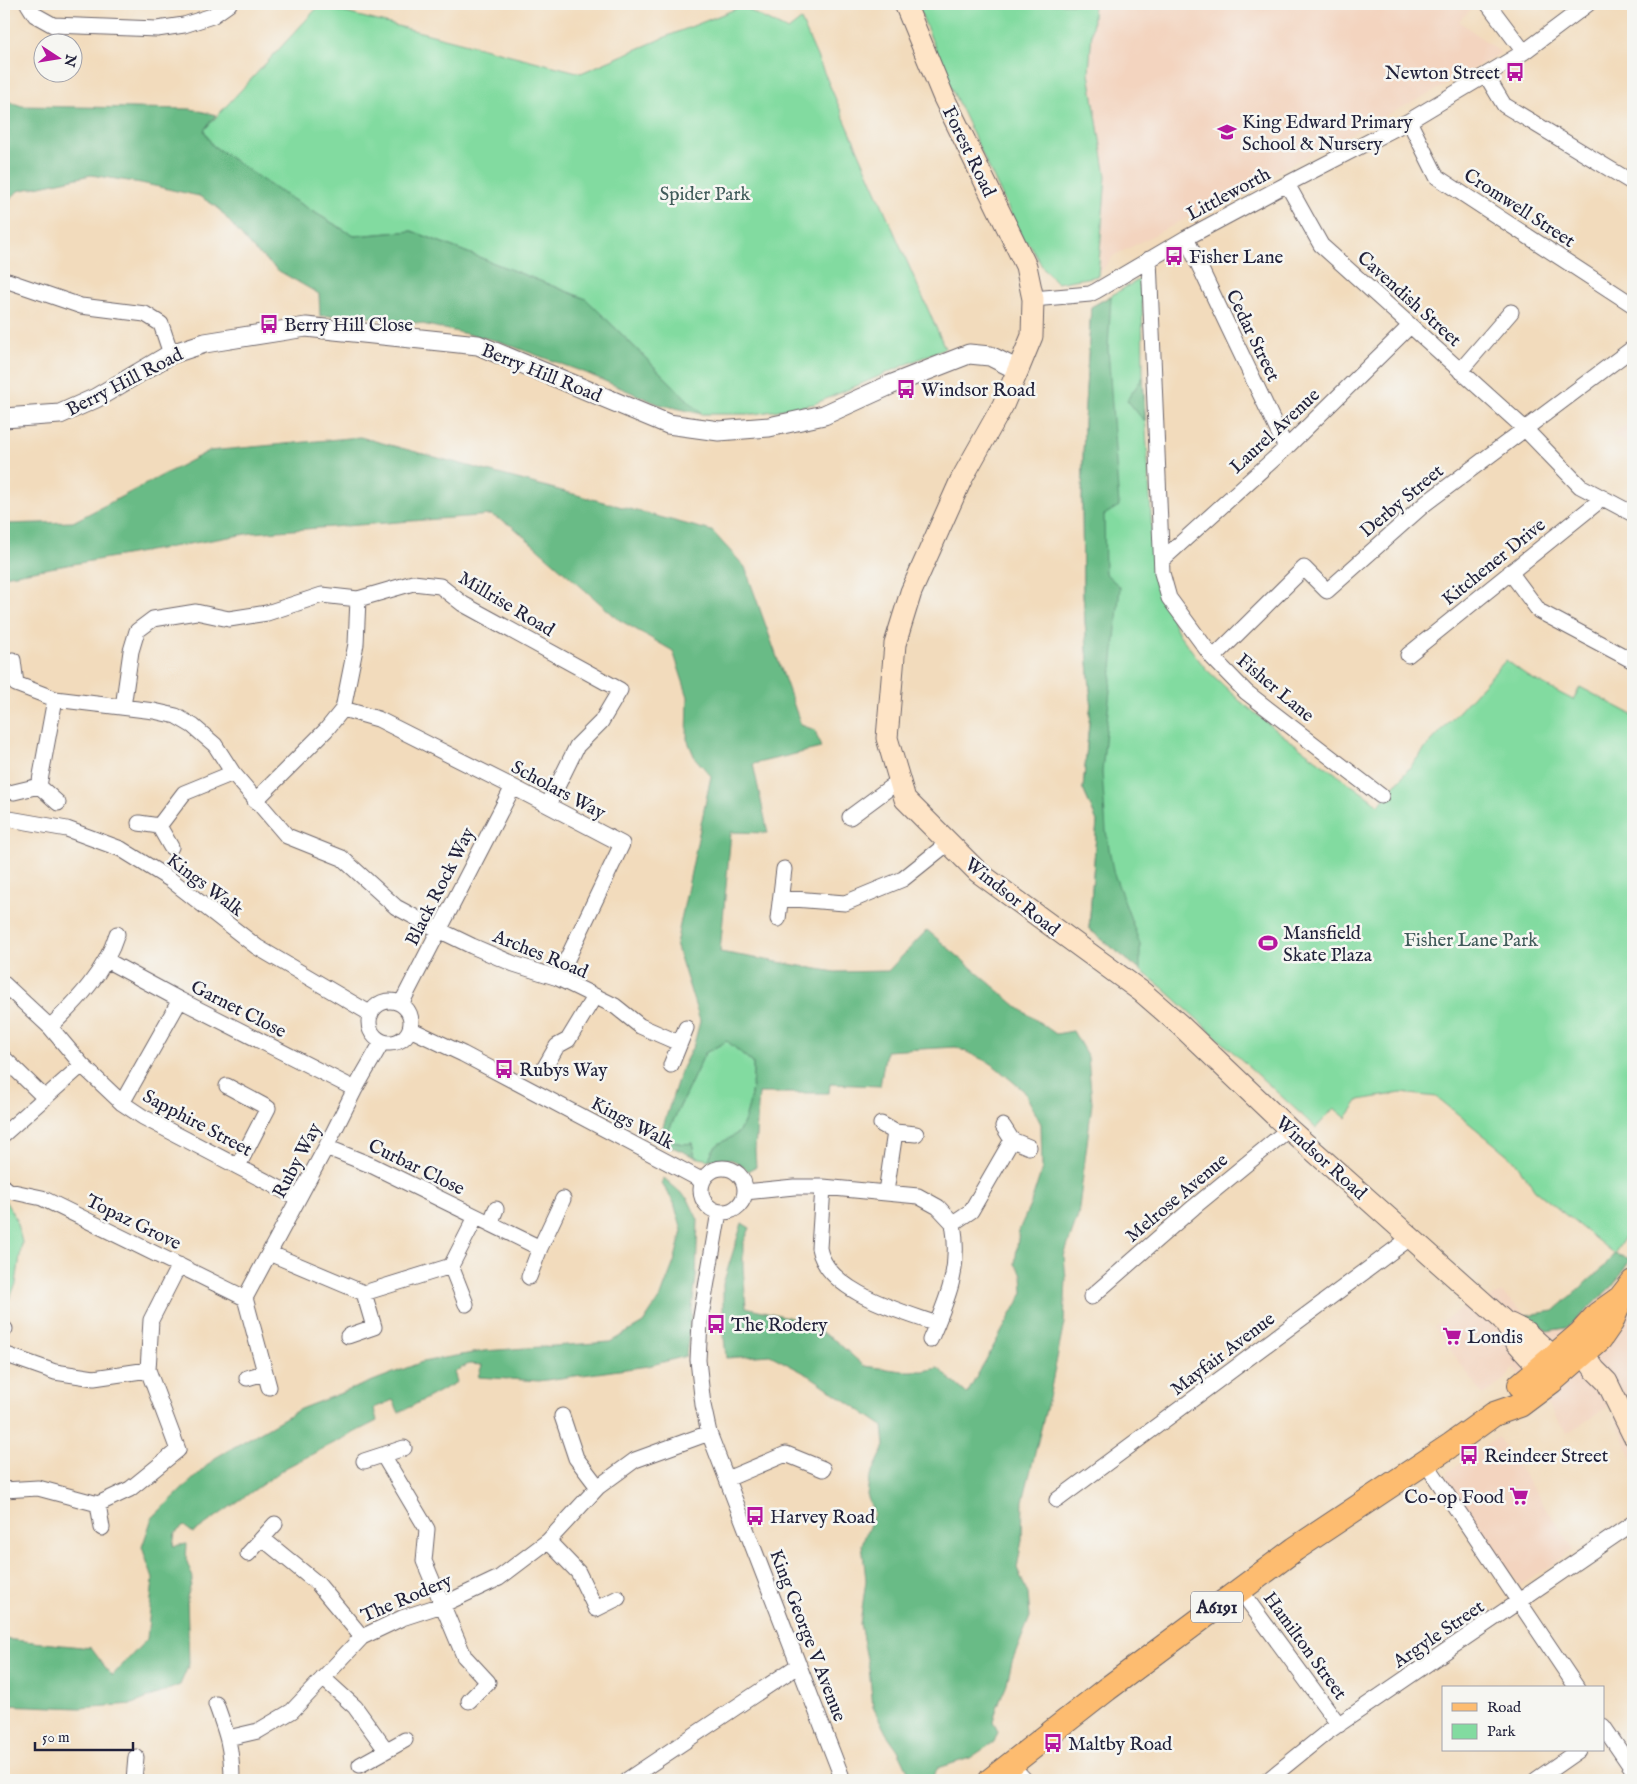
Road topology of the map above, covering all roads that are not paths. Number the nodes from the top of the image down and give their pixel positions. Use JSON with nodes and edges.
{"nodes":[{"id":1,"x":28,"y":4,"type":"edge"},
{"id":2,"x":229,"y":4,"type":"edge"},
{"id":3,"x":905,"y":4,"type":"edge"},
{"id":4,"x":1488,"y":4,"type":"edge"},
{"id":5,"x":1588,"y":4,"type":"edge"},
{"id":6,"x":1524,"y":52,"type":"junction"},
{"id":7,"x":1486,"y":75,"type":"junction"},
{"id":8,"x":1409,"y":121,"type":"junction"},
{"id":9,"x":1633,"y":183,"type":"edge"},
{"id":10,"x":1287,"y":184,"type":"junction"},
{"id":11,"x":1186,"y":238,"type":"junction"},
{"id":12,"x":1149,"y":259,"type":"junction"},
{"id":13,"x":12,"y":287,"type":"dead end"},
{"id":14,"x":1033,"y":299,"type":"junction"},
{"id":15,"x":1633,"y":306,"type":"edge"},
{"id":16,"x":1511,"y":312,"type":"dead end"},
{"id":17,"x":1410,"y":326,"type":"junction"},
{"id":18,"x":1633,"y":348,"type":"edge"},
{"id":19,"x":171,"y":354,"type":"junction"},
{"id":20,"x":1018,"y":370,"type":"junction"},
{"id":21,"x":1460,"y":371,"type":"junction"},
{"id":22,"x":4,"y":418,"type":"edge"},
{"id":23,"x":1524,"y":428,"type":"junction"},
{"id":24,"x":1286,"y":448,"type":"junction"},
{"id":25,"x":1603,"y":498,"type":"junction"},
{"id":26,"x":1633,"y":514,"type":"edge"},
{"id":27,"x":1162,"y":560,"type":"junction"},
{"id":28,"x":1510,"y":572,"type":"junction"},
{"id":29,"x":358,"y":599,"type":"junction"},
{"id":30,"x":1408,"y":655,"type":"dead end"},
{"id":31,"x":1631,"y":656,"type":"edge"},
{"id":32,"x":1213,"y":658,"type":"junction"},
{"id":33,"x":14,"y":660,"type":"dead end"},
{"id":34,"x":10,"y":685,"type":"edge"},
{"id":35,"x":55,"y":698,"type":"junction"},
{"id":36,"x":123,"y":707,"type":"junction"},
{"id":37,"x":343,"y":709,"type":"junction"},
{"id":38,"x":233,"y":773,"type":"junction"},
{"id":39,"x":900,"y":780,"type":"junction"},
{"id":40,"x":39,"y":786,"type":"junction"},
{"id":41,"x":513,"y":786,"type":"junction"},
{"id":42,"x":14,"y":792,"type":"dead end"},
{"id":43,"x":1381,"y":796,"type":"dead end"},
{"id":44,"x":255,"y":800,"type":"junction"},
{"id":45,"x":58,"y":803,"type":"dead end"},
{"id":46,"x":548,"y":805,"type":"junction"},
{"id":47,"x":850,"y":817,"type":"dead end"},
{"id":48,"x":4,"y":818,"type":"edge"},
{"id":49,"x":139,"y":823,"type":"dead end"},
{"id":50,"x":159,"y":826,"type":"junction"},
{"id":51,"x":948,"y":843,"type":"junction"},
{"id":52,"x":171,"y":847,"type":"dead end"},
{"id":53,"x":784,"y":869,"type":"dead end"},
{"id":54,"x":781,"y":898,"type":"junction"},
{"id":55,"x":778,"y":918,"type":"dead end"},
{"id":56,"x":439,"y":930,"type":"junction"},
{"id":57,"x":117,"y":934,"type":"dead end"},
{"id":58,"x":106,"y":960,"type":"junction"},
{"id":59,"x":558,"y":978,"type":"junction"},
{"id":60,"x":4,"y":984,"type":"edge"},
{"id":61,"x":594,"y":997,"type":"junction"},
{"id":62,"x":180,"y":1000,"type":"junction"},
{"id":63,"x":401,"y":1004,"type":"junction"},
{"id":64,"x":371,"y":1014,"type":"junction"},
{"id":65,"x":50,"y":1027,"type":"junction"},
{"id":66,"x":686,"y":1028,"type":"dead end"},
{"id":67,"x":410,"y":1029,"type":"junction"},
{"id":68,"x":382,"y":1042,"type":"junction"},
{"id":69,"x":679,"y":1043,"type":"junction"},
{"id":70,"x":4,"y":1058,"type":"edge"},
{"id":71,"x":82,"y":1065,"type":"junction"},
{"id":72,"x":671,"y":1065,"type":"dead end"},
{"id":73,"x":545,"y":1068,"type":"dead end"},
{"id":74,"x":227,"y":1086,"type":"dead end"},
{"id":75,"x":355,"y":1089,"type":"junction"},
{"id":76,"x":45,"y":1098,"type":"junction"},
{"id":77,"x":122,"y":1103,"type":"junction"},
{"id":78,"x":881,"y":1124,"type":"dead end"},
{"id":79,"x":1003,"y":1126,"type":"dead end"},
{"id":80,"x":1289,"y":1128,"type":"junction"},
{"id":81,"x":894,"y":1132,"type":"junction"},
{"id":82,"x":4,"y":1134,"type":"edge"},
{"id":83,"x":916,"y":1134,"type":"dead end"},
{"id":84,"x":1012,"y":1140,"type":"junction"},
{"id":85,"x":326,"y":1147,"type":"junction"},
{"id":86,"x":1029,"y":1147,"type":"dead end"},
{"id":87,"x":238,"y":1166,"type":"junction"},
{"id":88,"x":703,"y":1181,"type":"junction"},
{"id":89,"x":4,"y":1187,"type":"edge"},
{"id":90,"x":823,"y":1187,"type":"junction"},
{"id":91,"x":745,"y":1192,"type":"junction"},
{"id":92,"x":886,"y":1192,"type":"junction"},
{"id":93,"x":298,"y":1198,"type":"junction"},
{"id":94,"x":563,"y":1199,"type":"dead end"},
{"id":95,"x":496,"y":1210,"type":"dead end"},
{"id":96,"x":719,"y":1212,"type":"junction"},
{"id":97,"x":483,"y":1220,"type":"junction"},
{"id":98,"x":953,"y":1223,"type":"junction"},
{"id":99,"x":1410,"y":1238,"type":"junction"},
{"id":100,"x":540,"y":1248,"type":"junction"},
{"id":101,"x":269,"y":1253,"type":"junction"},
{"id":102,"x":179,"y":1265,"type":"junction"},
{"id":103,"x":450,"y":1266,"type":"junction"},
{"id":104,"x":529,"y":1277,"type":"dead end"},
{"id":105,"x":1628,"y":1289,"type":"edge"},
{"id":106,"x":364,"y":1294,"type":"junction"},
{"id":107,"x":1091,"y":1297,"type":"dead end"},
{"id":108,"x":245,"y":1298,"type":"junction"},
{"id":109,"x":466,"y":1304,"type":"dead end"},
{"id":110,"x":936,"y":1324,"type":"junction"},
{"id":111,"x":348,"y":1336,"type":"dead end"},
{"id":112,"x":930,"y":1340,"type":"dead end"},
{"id":113,"x":4,"y":1354,"type":"edge"},
{"id":114,"x":1562,"y":1361,"type":"junction"},
{"id":115,"x":148,"y":1370,"type":"junction"},
{"id":116,"x":247,"y":1378,"type":"dead end"},
{"id":117,"x":562,"y":1416,"type":"dead end"},
{"id":118,"x":709,"y":1433,"type":"junction"},
{"id":119,"x":1633,"y":1435,"type":"edge"},
{"id":120,"x":404,"y":1448,"type":"dead end"},
{"id":121,"x":383,"y":1455,"type":"junction"},
{"id":122,"x":364,"y":1461,"type":"dead end"},
{"id":123,"x":1425,"y":1462,"type":"junction"},
{"id":124,"x":823,"y":1469,"type":"dead end"},
{"id":125,"x":727,"y":1479,"type":"junction"},
{"id":126,"x":598,"y":1486,"type":"junction"},
{"id":127,"x":4,"y":1490,"type":"edge"},
{"id":128,"x":1057,"y":1500,"type":"dead end"},
{"id":129,"x":98,"y":1504,"type":"junction"},
{"id":130,"x":1633,"y":1523,"type":"edge"},
{"id":131,"x":275,"y":1524,"type":"dead end"},
{"id":132,"x":102,"y":1528,"type":"dead end"},
{"id":133,"x":263,"y":1539,"type":"junction"},
{"id":134,"x":548,"y":1541,"type":"junction"},
{"id":135,"x":248,"y":1554,"type":"dead end"},
{"id":136,"x":1240,"y":1590,"type":"junction"},
{"id":137,"x":618,"y":1598,"type":"dead end"},
{"id":138,"x":1518,"y":1602,"type":"junction"},
{"id":139,"x":442,"y":1605,"type":"junction"},
{"id":140,"x":362,"y":1637,"type":"junction"},
{"id":141,"x":799,"y":1665,"type":"junction"},
{"id":142,"x":323,"y":1678,"type":"junction"},
{"id":143,"x":1576,"y":1686,"type":"edge"},
{"id":144,"x":469,"y":1701,"type":"dead end"},
{"id":145,"x":216,"y":1704,"type":"dead end"},
{"id":146,"x":1339,"y":1725,"type":"junction"},
{"id":147,"x":1604,"y":1730,"type":"edge"},
{"id":148,"x":228,"y":1738,"type":"junction"},
{"id":149,"x":405,"y":1740,"type":"dead end"},
{"id":150,"x":386,"y":1750,"type":"junction"},
{"id":151,"x":1576,"y":1752,"type":"edge"},
{"id":152,"x":136,"y":1757,"type":"dead end"},
{"id":153,"x":360,"y":1765,"type":"dead end"},
{"id":154,"x":1633,"y":1770,"type":"edge"},
{"id":155,"x":1017,"y":1772,"type":"edge"},
{"id":156,"x":134,"y":1780,"type":"edge"},
{"id":157,"x":232,"y":1780,"type":"edge"},
{"id":158,"x":627,"y":1780,"type":"edge"},
{"id":159,"x":843,"y":1780,"type":"edge"},
{"id":160,"x":991,"y":1780,"type":"edge"},
{"id":161,"x":1268,"y":1780,"type":"edge"},
{"id":162,"x":1536,"y":1780,"type":"edge"}],
"edges":[{"from":1,"to":2,"type":"street"},
{"from":3,"to":14,"type":"main road","name":"Forest Road"},
{"from":4,"to":6,"type":"street"},
{"from":5,"to":6,"type":"street","name":"Littleworth"},
{"from":6,"to":7,"type":"street","name":"Littleworth"},
{"from":7,"to":8,"type":"street","name":"Littleworth"},
{"from":7,"to":9,"type":"street"},
{"from":8,"to":10,"type":"street","name":"Littleworth"},
{"from":8,"to":15,"type":"street","name":"Cromwell Street"},
{"from":10,"to":11,"type":"street","name":"Littleworth"},
{"from":10,"to":17,"type":"street","name":"Cavendish Street"},
{"from":11,"to":12,"type":"street","name":"Littleworth"},
{"from":11,"to":24,"type":"street","name":"Cedar Street"},
{"from":12,"to":14,"type":"street","name":"Littleworth"},
{"from":12,"to":27,"type":"street","name":"Fisher Lane"},
{"from":13,"to":19,"type":"street"},
{"from":14,"to":20,"type":"main road","name":"Windsor Road"},
{"from":16,"to":21,"type":"street"},
{"from":17,"to":21,"type":"street","name":"Cavendish Street"},
{"from":17,"to":24,"type":"street","name":"Laurel Avenue"},
{"from":18,"to":23,"type":"street","name":"Derby Street"},
{"from":19,"to":20,"type":"street","name":"Berry Hill Road"},
{"from":19,"to":22,"type":"street","name":"Berry Hill Road"},
{"from":20,"to":39,"type":"main road","name":"Windsor Road"},
{"from":21,"to":23,"type":"street","name":"Cavendish Street"},
{"from":23,"to":25,"type":"street","name":"Cavendish Street"},
{"from":23,"to":32,"type":"street","name":"Derby Street"},
{"from":24,"to":27,"type":"street","name":"Laurel Avenue"},
{"from":25,"to":26,"type":"street","name":"Cavendish Street"},
{"from":25,"to":28,"type":"street","name":"Kitchener Drive"},
{"from":27,"to":32,"type":"street","name":"Fisher Lane"},
{"from":28,"to":30,"type":"street","name":"Kitchener Drive"},
{"from":28,"to":31,"type":"street"},
{"from":29,"to":36,"type":"street","name":"Millrise Road"},
{"from":29,"to":37,"type":"street"},
{"from":29,"to":46,"type":"street","name":"Millrise Road"},
{"from":32,"to":43,"type":"street","name":"Fisher Lane"},
{"from":33,"to":34,"type":"street"},
{"from":34,"to":35,"type":"street","name":"Arches Road"},
{"from":35,"to":36,"type":"street","name":"Arches Road"},
{"from":35,"to":40,"type":"street"},
{"from":36,"to":38,"type":"street","name":"Arches Road"},
{"from":37,"to":41,"type":"street","name":"Scholars Way"},
{"from":37,"to":44,"type":"street"},
{"from":38,"to":44,"type":"street","name":"Arches Road"},
{"from":38,"to":50,"type":"street"},
{"from":39,"to":47,"type":"street"},
{"from":39,"to":51,"type":"main road","name":"Windsor Road"},
{"from":40,"to":42,"type":"street"},
{"from":40,"to":45,"type":"street"},
{"from":41,"to":46,"type":"street","name":"Scholars Way"},
{"from":41,"to":56,"type":"street","name":"Black Rock Way"},
{"from":44,"to":56,"type":"street","name":"Arches Road"},
{"from":46,"to":59,"type":"street","name":"Scholars Way"},
{"from":48,"to":64,"type":"street","name":"Kings Walk"},
{"from":49,"to":50,"type":"street"},
{"from":50,"to":52,"type":"street"},
{"from":51,"to":54,"type":"street"},
{"from":51,"to":80,"type":"main road","name":"Windsor Road"},
{"from":53,"to":54,"type":"street"},
{"from":54,"to":55,"type":"street"},
{"from":56,"to":59,"type":"street","name":"Arches Road"},
{"from":56,"to":63,"type":"street","name":"Black Rock Way"},
{"from":57,"to":58,"type":"street"},
{"from":58,"to":62,"type":"street","name":"Garnet Close"},
{"from":58,"to":65,"type":"street"},
{"from":59,"to":61,"type":"street","name":"Arches Road"},
{"from":60,"to":65,"type":"street","name":"Sapphire Street"},
{"from":61,"to":69,"type":"street","name":"Arches Road"},
{"from":61,"to":73,"type":"street"},
{"from":62,"to":75,"type":"street","name":"Garnet Close"},
{"from":62,"to":77,"type":"street"},
{"from":63,"to":64,"type":"street"},
{"from":63,"to":67,"type":"street"},
{"from":64,"to":68,"type":"street"},
{"from":65,"to":71,"type":"street","name":"Sapphire Street"},
{"from":66,"to":69,"type":"street"},
{"from":67,"to":68,"type":"street"},
{"from":67,"to":88,"type":"street","name":"Kings Walk"},
{"from":68,"to":75,"type":"street","name":"Ruby Way"},
{"from":69,"to":72,"type":"street"},
{"from":70,"to":76,"type":"street"},
{"from":71,"to":76,"type":"street"},
{"from":71,"to":77,"type":"street","name":"Sapphire Street"},
{"from":74,"to":87,"type":"street"},
{"from":75,"to":85,"type":"street","name":"Ruby Way"},
{"from":76,"to":82,"type":"street"},
{"from":77,"to":87,"type":"street","name":"Sapphire Street"},
{"from":78,"to":81,"type":"street"},
{"from":79,"to":84,"type":"street"},
{"from":80,"to":99,"type":"main road","name":"Windsor Road"},
{"from":80,"to":107,"type":"street","name":"Melrose Avenue"},
{"from":81,"to":83,"type":"street"},
{"from":81,"to":92,"type":"street"},
{"from":84,"to":86,"type":"street"},
{"from":84,"to":98,"type":"street"},
{"from":85,"to":93,"type":"street","name":"Ruby Way"},
{"from":85,"to":97,"type":"street","name":"Curbar Close"},
{"from":87,"to":93,"type":"street","name":"Sapphire Street"},
{"from":88,"to":91,"type":"street"},
{"from":88,"to":96,"type":"street"},
{"from":89,"to":102,"type":"street","name":"Topaz Grove"},
{"from":90,"to":91,"type":"street"},
{"from":90,"to":92,"type":"street"},
{"from":90,"to":110,"type":"street"},
{"from":91,"to":96,"type":"street"},
{"from":92,"to":98,"type":"street"},
{"from":93,"to":101,"type":"street","name":"Ruby Way"},
{"from":94,"to":100,"type":"street"},
{"from":95,"to":97,"type":"street"},
{"from":96,"to":118,"type":"street","name":"King George V Avenue"},
{"from":97,"to":100,"type":"street","name":"Curbar Close"},
{"from":97,"to":103,"type":"street"},
{"from":98,"to":110,"type":"street"},
{"from":99,"to":114,"type":"main road","name":"Windsor Road"},
{"from":99,"to":128,"type":"street","name":"Mayfair Avenue"},
{"from":100,"to":104,"type":"street"},
{"from":101,"to":106,"type":"street"},
{"from":101,"to":108,"type":"street","name":"Ruby Way"},
{"from":102,"to":108,"type":"street","name":"Topaz Grove"},
{"from":102,"to":115,"type":"street"},
{"from":103,"to":106,"type":"street"},
{"from":103,"to":109,"type":"street"},
{"from":105,"to":114,"type":"main road","number":"A6191"},
{"from":106,"to":111,"type":"street"},
{"from":108,"to":116,"type":"street"},
{"from":110,"to":112,"type":"street"},
{"from":113,"to":115,"type":"street"},
{"from":114,"to":119,"type":"main road","name":"Windsor Road"},
{"from":114,"to":123,"type":"main road","number":"A6191"},
{"from":115,"to":129,"type":"street"},
{"from":117,"to":126,"type":"street"},
{"from":118,"to":125,"type":"street","name":"King George V Avenue"},
{"from":118,"to":126,"type":"street","name":"The Rodery"},
{"from":120,"to":121,"type":"street"},
{"from":121,"to":122,"type":"street"},
{"from":121,"to":139,"type":"street"},
{"from":123,"to":136,"type":"main road","number":"A6191"},
{"from":123,"to":138,"type":"street"},
{"from":124,"to":125,"type":"street"},
{"from":125,"to":141,"type":"street","name":"King George V Avenue"},
{"from":126,"to":134,"type":"street","name":"The Rodery"},
{"from":127,"to":129,"type":"street"},
{"from":129,"to":132,"type":"street"},
{"from":130,"to":138,"type":"street","name":"Argyle Street"},
{"from":131,"to":133,"type":"street"},
{"from":133,"to":135,"type":"street"},
{"from":133,"to":140,"type":"street"},
{"from":134,"to":137,"type":"street"},
{"from":134,"to":139,"type":"street","name":"The Rodery"},
{"from":136,"to":146,"type":"street","name":"Hamilton Street"},
{"from":136,"to":155,"type":"main road","number":"A6191"},
{"from":138,"to":143,"type":"street"},
{"from":138,"to":146,"type":"street","name":"Argyle Street"},
{"from":139,"to":140,"type":"street","name":"The Rodery"},
{"from":139,"to":144,"type":"street"},
{"from":140,"to":142,"type":"street","name":"The Rodery"},
{"from":141,"to":158,"type":"street"},
{"from":141,"to":159,"type":"street","name":"King George V Avenue"},
{"from":142,"to":148,"type":"street","name":"The Rodery"},
{"from":142,"to":150,"type":"street"},
{"from":145,"to":148,"type":"street"},
{"from":146,"to":161,"type":"street","name":"Argyle Street"},
{"from":147,"to":154,"type":"street"},
{"from":148,"to":157,"type":"street"},
{"from":149,"to":150,"type":"street"},
{"from":150,"to":153,"type":"street"},
{"from":151,"to":162,"type":"street"},
{"from":152,"to":156,"type":"street"},
{"from":155,"to":160,"type":"main road","number":"A6191"}]}
